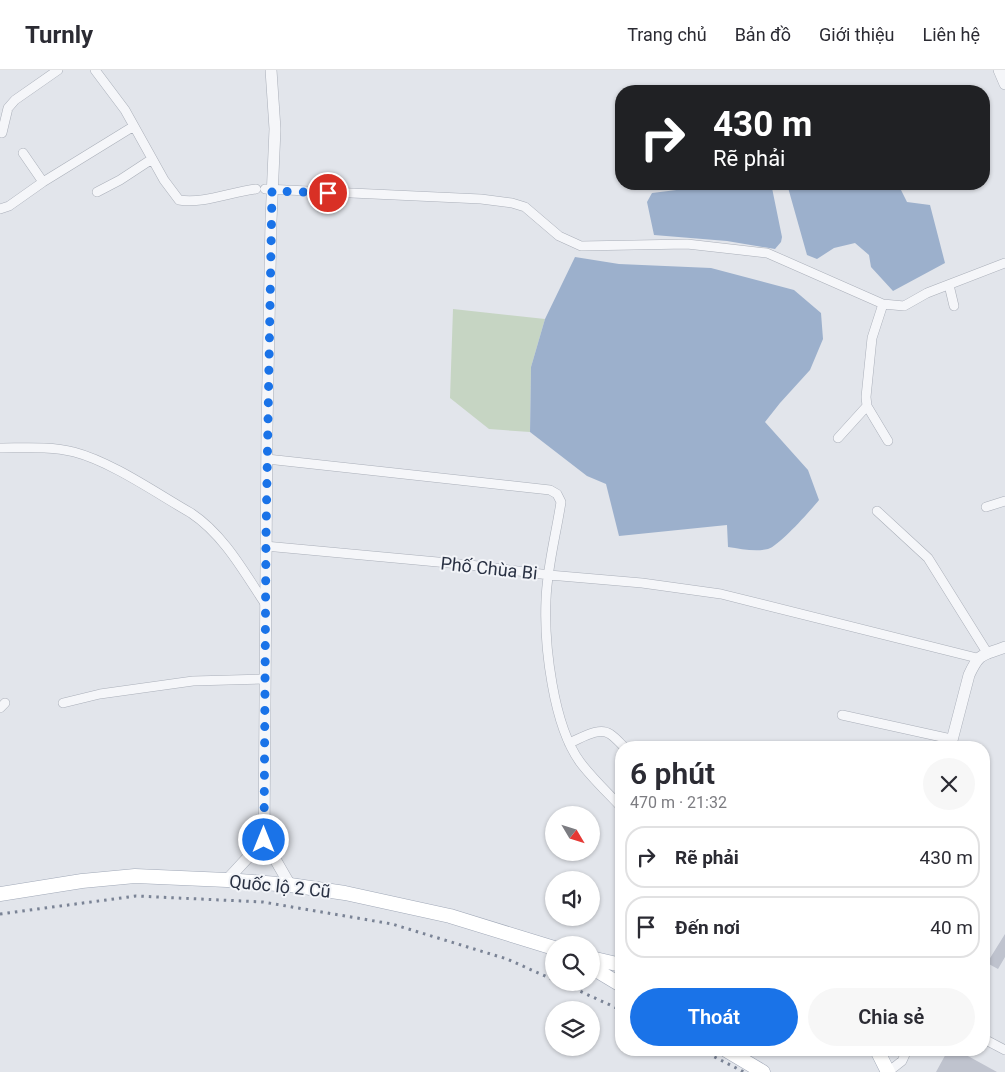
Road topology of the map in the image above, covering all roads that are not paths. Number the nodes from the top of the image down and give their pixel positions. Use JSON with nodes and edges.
{"nodes":[{"id":1,"x":58,"y":70,"type":"edge"},
{"id":2,"x":95,"y":70,"type":"edge"},
{"id":3,"x":270,"y":70,"type":"edge"},
{"id":4,"x":999,"y":70,"type":"edge"},
{"id":5,"x":1005,"y":84,"type":"edge"},
{"id":6,"x":134,"y":126,"type":"junction"},
{"id":7,"x":2,"y":133,"type":"dead end"},
{"id":8,"x":23,"y":153,"type":"dead end"},
{"id":9,"x":152,"y":158,"type":"junction"},
{"id":10,"x":43,"y":182,"type":"junction"},
{"id":11,"x":264,"y":190,"type":"junction"},
{"id":12,"x":97,"y":192,"type":"dead end"},
{"id":13,"x":0,"y":208,"type":"edge"},
{"id":14,"x":1005,"y":263,"type":"edge"},
{"id":15,"x":949,"y":285,"type":"junction"},
{"id":16,"x":883,"y":304,"type":"junction"},
{"id":17,"x":954,"y":306,"type":"dead end"},
{"id":18,"x":867,"y":406,"type":"junction"},
{"id":19,"x":838,"y":438,"type":"dead end"},
{"id":20,"x":888,"y":441,"type":"dead end"},
{"id":21,"x":0,"y":448,"type":"edge"},
{"id":22,"x":267,"y":459,"type":"junction"},
{"id":23,"x":1005,"y":501,"type":"edge"},
{"id":24,"x":986,"y":507,"type":"dead end"},
{"id":25,"x":877,"y":512,"type":"dead end"},
{"id":26,"x":266,"y":546,"type":"junction"},
{"id":27,"x":549,"y":575,"type":"junction"},
{"id":28,"x":266,"y":605,"type":"junction"},
{"id":29,"x":1005,"y":647,"type":"edge"},
{"id":30,"x":983,"y":656,"type":"junction"},
{"id":31,"x":264,"y":679,"type":"junction"},
{"id":32,"x":63,"y":703,"type":"dead end"},
{"id":33,"x":842,"y":715,"type":"dead end"},
{"id":34,"x":618,"y":741,"type":"edge"},
{"id":35,"x":943,"y":741,"type":"edge"},
{"id":36,"x":952,"y":741,"type":"edge"},
{"id":37,"x":569,"y":743,"type":"junction"},
{"id":38,"x":615,"y":800,"type":"edge"},
{"id":39,"x":264,"y":840,"type":"junction"},
{"id":40,"x":227,"y":880,"type":"junction"},
{"id":41,"x":290,"y":885,"type":"junction"},
{"id":42,"x":0,"y":894,"type":"edge"},
{"id":43,"x":545,"y":945,"type":"edge"},
{"id":44,"x":600,"y":960,"type":"edge"},
{"id":45,"x":615,"y":964,"type":"edge"},
{"id":46,"x":600,"y":972,"type":"edge"},
{"id":47,"x":615,"y":981,"type":"edge"},
{"id":48,"x":990,"y":1042,"type":"edge"},
{"id":49,"x":1005,"y":1050,"type":"edge"},
{"id":50,"x":736,"y":1056,"type":"edge"},
{"id":51,"x":881,"y":1056,"type":"edge"},
{"id":52,"x":905,"y":1056,"type":"edge"},
{"id":53,"x":763,"y":1072,"type":"edge"},
{"id":54,"x":888,"y":1072,"type":"edge"}],
"edges":[{"from":1,"to":7,"type":"street"},
{"from":2,"to":6,"type":"street"},
{"from":3,"to":11,"type":"street"},
{"from":4,"to":5,"type":"street"},
{"from":6,"to":9,"type":"street"},
{"from":6,"to":10,"type":"street"},
{"from":8,"to":10,"type":"street"},
{"from":9,"to":11,"type":"street"},
{"from":9,"to":12,"type":"street"},
{"from":10,"to":13,"type":"street"},
{"from":11,"to":16,"type":"street"},
{"from":11,"to":22,"type":"street"},
{"from":14,"to":15,"type":"street"},
{"from":15,"to":16,"type":"street"},
{"from":15,"to":17,"type":"street"},
{"from":16,"to":18,"type":"street"},
{"from":18,"to":19,"type":"street"},
{"from":18,"to":20,"type":"street"},
{"from":21,"to":28,"type":"street"},
{"from":22,"to":26,"type":"street"},
{"from":22,"to":27,"type":"street"},
{"from":23,"to":24,"type":"street"},
{"from":25,"to":30,"type":"street"},
{"from":26,"to":27,"type":"street","name":"Phố Chùa Bi"},
{"from":26,"to":28,"type":"street"},
{"from":27,"to":30,"type":"street"},
{"from":27,"to":37,"type":"street","name":"Phố Chùa Bi"},
{"from":28,"to":31,"type":"street"},
{"from":29,"to":30,"type":"street"},
{"from":30,"to":36,"type":"street"},
{"from":31,"to":32,"type":"street"},
{"from":31,"to":39,"type":"street"},
{"from":33,"to":35,"type":"street"},
{"from":34,"to":37,"type":"street"},
{"from":37,"to":38,"type":"street","name":"Phố Chùa Bi"},
{"from":39,"to":40,"type":"street"},
{"from":39,"to":41,"type":"street"},
{"from":40,"to":41,"type":"main road","name":"Quốc lộ 2 Cũ"},
{"from":40,"to":42,"type":"main road","name":"Quốc lộ 2 Cũ"},
{"from":41,"to":43,"type":"main road","name":"Quốc lộ 2 Cũ"},
{"from":44,"to":45,"type":"main road"},
{"from":46,"to":47,"type":"main road"},
{"from":48,"to":49,"type":"street"},
{"from":50,"to":53,"type":"main road"},
{"from":51,"to":54,"type":"main road"},
{"from":52,"to":54,"type":"street"}]}
